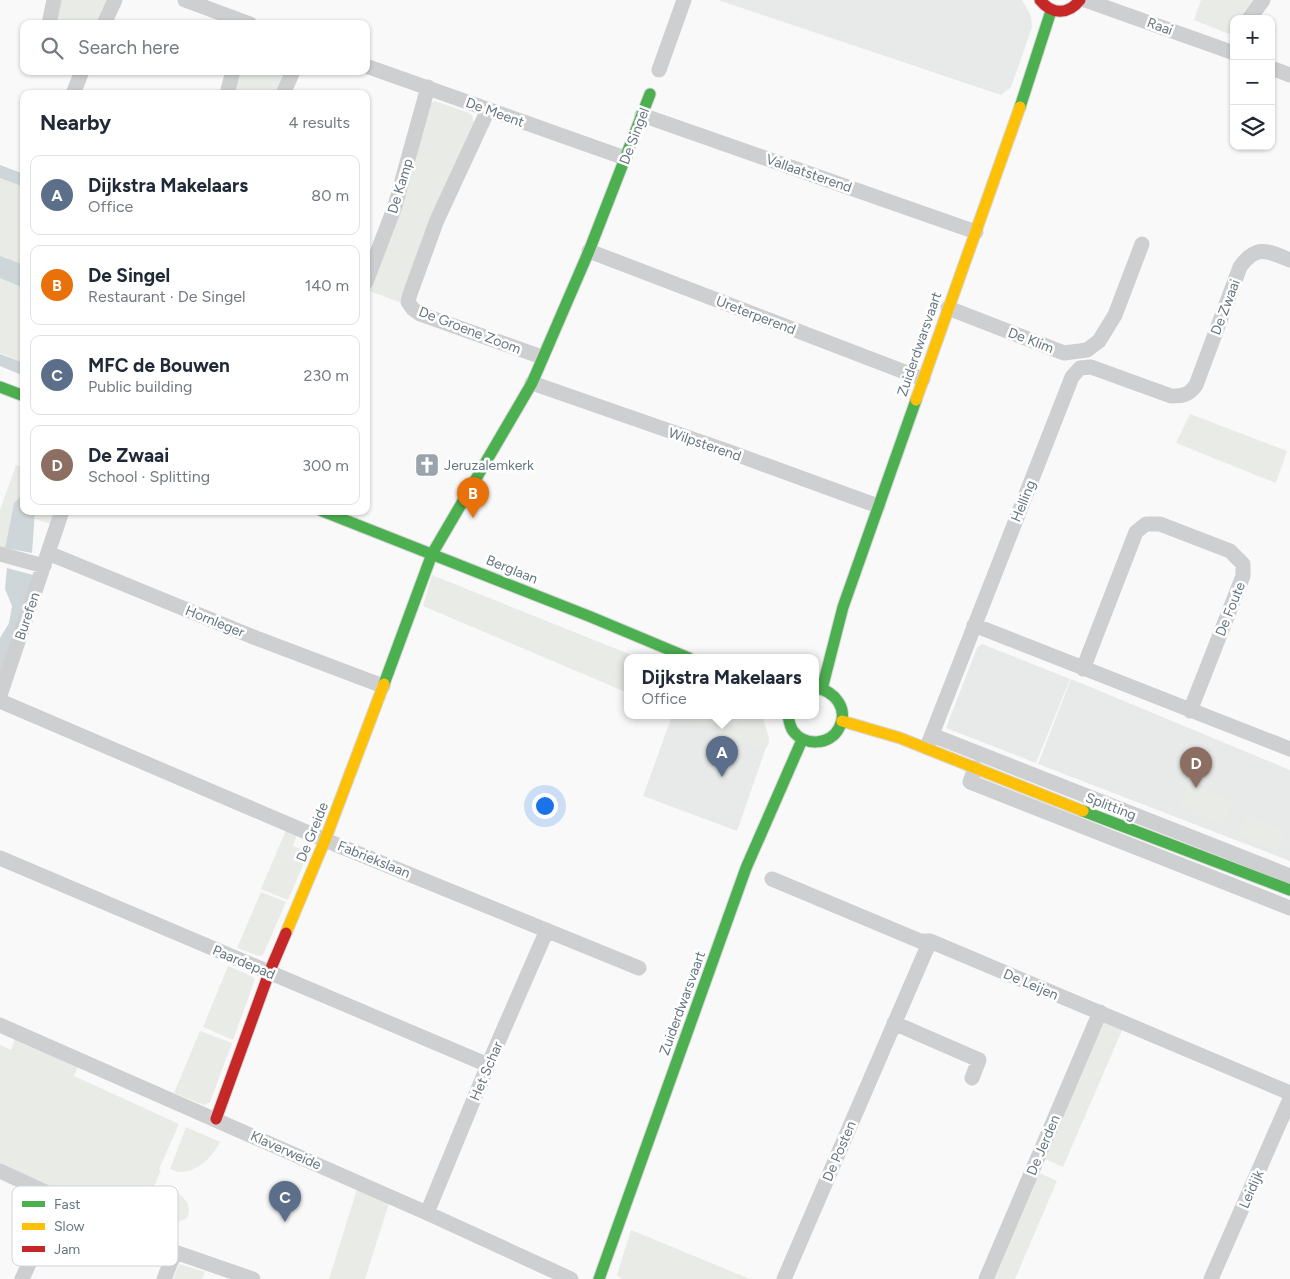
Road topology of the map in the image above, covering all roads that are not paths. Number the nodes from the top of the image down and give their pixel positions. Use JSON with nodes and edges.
{"nodes":[{"id":1,"x":54,"y":0,"type":"edge"},
{"id":2,"x":115,"y":0,"type":"edge"},
{"id":3,"x":185,"y":0,"type":"edge"},
{"id":4,"x":684,"y":0,"type":"edge"},
{"id":5,"x":1040,"y":0,"type":"edge"},
{"id":6,"x":1080,"y":0,"type":"edge"},
{"id":7,"x":1086,"y":0,"type":"edge"},
{"id":8,"x":1263,"y":0,"type":"edge"},
{"id":9,"x":1051,"y":11,"type":"junction"},
{"id":10,"x":1252,"y":15,"type":"edge"},
{"id":11,"x":50,"y":20,"type":"edge"},
{"id":12,"x":106,"y":20,"type":"edge"},
{"id":13,"x":240,"y":20,"type":"edge"},
{"id":14,"x":1230,"y":47,"type":"edge"},
{"id":15,"x":370,"y":67,"type":"edge"},
{"id":16,"x":659,"y":70,"type":"dead end"},
{"id":17,"x":1275,"y":70,"type":"edge"},
{"id":18,"x":77,"y":75,"type":"edge"},
{"id":19,"x":232,"y":75,"type":"edge"},
{"id":20,"x":291,"y":75,"type":"edge"},
{"id":21,"x":1290,"y":76,"type":"edge"},
{"id":22,"x":428,"y":87,"type":"junction"},
{"id":23,"x":74,"y":90,"type":"edge"},
{"id":24,"x":228,"y":90,"type":"edge"},
{"id":25,"x":285,"y":90,"type":"edge"},
{"id":26,"x":650,"y":94,"type":"dead end"},
{"id":27,"x":488,"y":110,"type":"junction"},
{"id":28,"x":642,"y":115,"type":"junction"},
{"id":29,"x":625,"y":158,"type":"junction"},
{"id":30,"x":976,"y":232,"type":"junction"},
{"id":31,"x":1142,"y":244,"type":"dead end"},
{"id":32,"x":589,"y":251,"type":"junction"},
{"id":33,"x":1290,"y":260,"type":"edge"},
{"id":34,"x":370,"y":275,"type":"edge"},
{"id":35,"x":948,"y":308,"type":"junction"},
{"id":36,"x":542,"y":357,"type":"junction"},
{"id":37,"x":1072,"y":377,"type":"joint"},
{"id":38,"x":923,"y":379,"type":"junction"},
{"id":39,"x":532,"y":383,"type":"junction"},
{"id":40,"x":0,"y":387,"type":"edge"},
{"id":41,"x":20,"y":394,"type":"edge"},
{"id":42,"x":878,"y":506,"type":"junction"},
{"id":43,"x":61,"y":515,"type":"edge"},
{"id":44,"x":332,"y":515,"type":"edge"},
{"id":45,"x":0,"y":554,"type":"edge"},
{"id":46,"x":432,"y":554,"type":"junction"},
{"id":47,"x":46,"y":560,"type":"junction"},
{"id":48,"x":974,"y":625,"type":"junction"},
{"id":49,"x":680,"y":654,"type":"edge"},
{"id":50,"x":1084,"y":669,"type":"junction"},
{"id":51,"x":383,"y":686,"type":"junction"},
{"id":52,"x":819,"y":689,"type":"edge"},
{"id":53,"x":0,"y":695,"type":"edge"},
{"id":54,"x":0,"y":701,"type":"edge"},
{"id":55,"x":1190,"y":711,"type":"junction"},
{"id":56,"x":788,"y":719,"type":"edge"},
{"id":57,"x":842,"y":721,"type":"junction"},
{"id":58,"x":802,"y":740,"type":"junction"},
{"id":59,"x":929,"y":741,"type":"junction"},
{"id":60,"x":1290,"y":749,"type":"edge"},
{"id":61,"x":973,"y":775,"type":"junction"},
{"id":62,"x":326,"y":840,"type":"junction"},
{"id":63,"x":0,"y":858,"type":"edge"},
{"id":64,"x":1290,"y":876,"type":"edge"},
{"id":65,"x":772,"y":879,"type":"dead end"},
{"id":66,"x":1290,"y":890,"type":"edge"},
{"id":67,"x":1290,"y":908,"type":"edge"},
{"id":68,"x":547,"y":930,"type":"junction"},
{"id":69,"x":930,"y":941,"type":"junction"},
{"id":70,"x":639,"y":968,"type":"dead end"},
{"id":71,"x":269,"y":973,"type":"junction"},
{"id":72,"x":1100,"y":1012,"type":"junction"},
{"id":73,"x":894,"y":1024,"type":"junction"},
{"id":74,"x":0,"y":1025,"type":"edge"},
{"id":75,"x":488,"y":1065,"type":"junction"},
{"id":76,"x":972,"y":1078,"type":"dead end"},
{"id":77,"x":1290,"y":1093,"type":"edge"},
{"id":78,"x":1290,"y":1098,"type":"edge"},
{"id":79,"x":216,"y":1119,"type":"junction"},
{"id":80,"x":0,"y":1171,"type":"edge"},
{"id":81,"x":32,"y":1186,"type":"edge"},
{"id":82,"x":427,"y":1213,"type":"junction"},
{"id":83,"x":178,"y":1253,"type":"edge"},
{"id":84,"x":28,"y":1266,"type":"edge"},
{"id":85,"x":169,"y":1266,"type":"edge"},
{"id":86,"x":22,"y":1279,"type":"edge"},
{"id":87,"x":164,"y":1279,"type":"edge"},
{"id":88,"x":253,"y":1279,"type":"edge"},
{"id":89,"x":571,"y":1279,"type":"edge"},
{"id":90,"x":599,"y":1279,"type":"edge"},
{"id":91,"x":784,"y":1279,"type":"edge"},
{"id":92,"x":986,"y":1279,"type":"edge"},
{"id":93,"x":1211,"y":1279,"type":"edge"}],
"edges":[{"from":1,"to":11,"type":"street"},
{"from":2,"to":12,"type":"street"},
{"from":3,"to":13,"type":"street"},
{"from":4,"to":16,"type":"street"},
{"from":5,"to":9,"type":"main road"},
{"from":6,"to":9,"type":"main road"},
{"from":7,"to":14,"type":"street","name":"Raai"},
{"from":8,"to":10,"type":"street"},
{"from":9,"to":30,"type":"main road","name":"Zuiderdwarsvaart"},
{"from":15,"to":22,"type":"street","name":"De Meent"},
{"from":17,"to":21,"type":"street"},
{"from":18,"to":23,"type":"street"},
{"from":19,"to":24,"type":"street"},
{"from":20,"to":25,"type":"street"},
{"from":22,"to":27,"type":"street","name":"De Meent"},
{"from":22,"to":34,"type":"street","name":"De Kamp"},
{"from":26,"to":28,"type":"main road","name":"De Singel"},
{"from":27,"to":29,"type":"street","name":"De Meent"},
{"from":27,"to":36,"type":"street","name":"De Groene Zoom"},
{"from":28,"to":29,"type":"main road","name":"De Singel"},
{"from":28,"to":30,"type":"street","name":"Vallaatsterend"},
{"from":29,"to":32,"type":"main road","name":"De Singel"},
{"from":30,"to":35,"type":"main road","name":"Zuiderdwarsvaart"},
{"from":31,"to":35,"type":"street","name":"De Klim"},
{"from":32,"to":36,"type":"main road","name":"De Singel"},
{"from":32,"to":38,"type":"street","name":"Ureterperend"},
{"from":33,"to":37,"type":"street","name":"De Zwaai"},
{"from":35,"to":38,"type":"main road","name":"Zuiderdwarsvaart"},
{"from":36,"to":39,"type":"main road","name":"De Singel"},
{"from":37,"to":48,"type":"street","name":"Helling"},
{"from":38,"to":42,"type":"main road","name":"Zuiderdwarsvaart"},
{"from":39,"to":42,"type":"street","name":"Wilpsterend"},
{"from":39,"to":46,"type":"main road","name":"De Singel"},
{"from":40,"to":41,"type":"main road"},
{"from":42,"to":52,"type":"main road","name":"Zuiderdwarsvaart"},
{"from":43,"to":47,"type":"street","name":"Burefen"},
{"from":44,"to":46,"type":"main road","name":"Berglaan"},
{"from":45,"to":47,"type":"street"},
{"from":46,"to":49,"type":"main road","name":"Berglaan"},
{"from":46,"to":51,"type":"main road","name":"De Greide"},
{"from":47,"to":51,"type":"street","name":"Hornleger"},
{"from":47,"to":53,"type":"street","name":"Burefen"},
{"from":48,"to":50,"type":"street"},
{"from":48,"to":59,"type":"street","name":"Helling"},
{"from":50,"to":55,"type":"street"},
{"from":50,"to":55,"type":"street","name":"De Foute"},
{"from":51,"to":62,"type":"main road","name":"De Greide"},
{"from":52,"to":57,"type":"main road"},
{"from":54,"to":62,"type":"street","name":"Fabriekslaan"},
{"from":55,"to":60,"type":"street"},
{"from":56,"to":58,"type":"main road"},
{"from":57,"to":58,"type":"main road"},
{"from":57,"to":59,"type":"main road","name":"Splitting"},
{"from":58,"to":90,"type":"main road","name":"Zuiderdwarsvaart"},
{"from":59,"to":61,"type":"main road","name":"Splitting"},
{"from":59,"to":64,"type":"street","name":"Splitting"},
{"from":61,"to":66,"type":"main road","name":"Splitting"},
{"from":61,"to":67,"type":"street","name":"Splitting"},
{"from":62,"to":68,"type":"street","name":"Fabriekslaan"},
{"from":62,"to":71,"type":"main road","name":"De Greide"},
{"from":63,"to":71,"type":"street","name":"Paardepad"},
{"from":65,"to":69,"type":"street","name":"De Leijen"},
{"from":68,"to":70,"type":"street","name":"Fabriekslaan"},
{"from":68,"to":75,"type":"street","name":"Het Schar"},
{"from":69,"to":72,"type":"street","name":"De Leijen"},
{"from":69,"to":73,"type":"street","name":"De Posten"},
{"from":71,"to":75,"type":"street","name":"Paardepad"},
{"from":71,"to":79,"type":"main road","name":"De Greide"},
{"from":72,"to":77,"type":"street","name":"De Leijen"},
{"from":72,"to":92,"type":"street","name":"De Jerden"},
{"from":73,"to":76,"type":"street"},
{"from":73,"to":91,"type":"street","name":"De Posten"},
{"from":74,"to":79,"type":"street","name":"Klaverweide"},
{"from":75,"to":82,"type":"street","name":"Het Schar"},
{"from":78,"to":93,"type":"street","name":"Leidijk"},
{"from":79,"to":82,"type":"street","name":"Klaverweide"},
{"from":80,"to":81,"type":"street"},
{"from":82,"to":89,"type":"street","name":"Klaverweide"},
{"from":83,"to":88,"type":"street"},
{"from":84,"to":86,"type":"street"},
{"from":85,"to":87,"type":"street"}]}
